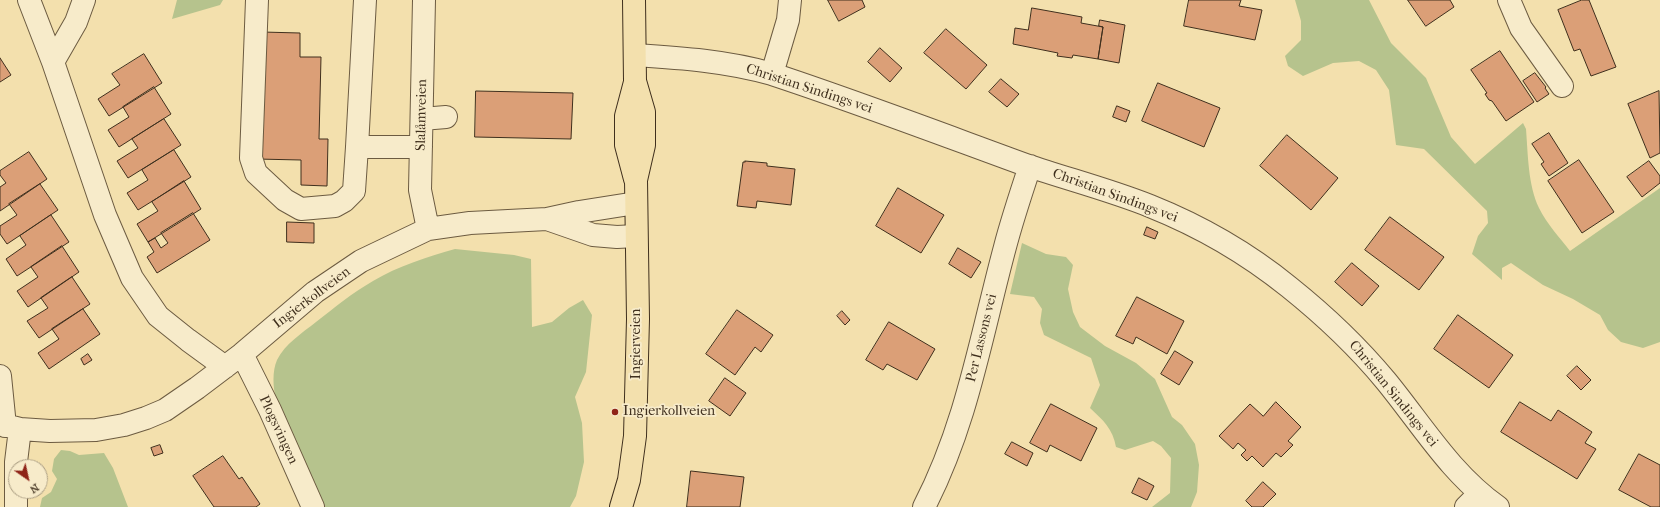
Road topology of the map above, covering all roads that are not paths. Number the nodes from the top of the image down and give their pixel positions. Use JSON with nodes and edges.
{"nodes":[{"id":1,"x":29,"y":0,"type":"edge"},
{"id":2,"x":84,"y":0,"type":"edge"},
{"id":3,"x":257,"y":0,"type":"edge"},
{"id":4,"x":365,"y":0,"type":"edge"},
{"id":5,"x":424,"y":0,"type":"edge"},
{"id":6,"x":634,"y":0,"type":"edge"},
{"id":7,"x":790,"y":0,"type":"edge"},
{"id":8,"x":1509,"y":0,"type":"edge"},
{"id":9,"x":635,"y":55,"type":"junction"},
{"id":10,"x":53,"y":62,"type":"junction"},
{"id":11,"x":772,"y":74,"type":"junction"},
{"id":12,"x":1562,"y":86,"type":"dead end"},
{"id":13,"x":446,"y":117,"type":"dead end"},
{"id":14,"x":422,"y":119,"type":"junction"},
{"id":15,"x":358,"y":147,"type":"junction"},
{"id":16,"x":421,"y":147,"type":"junction"},
{"id":17,"x":1030,"y":166,"type":"junction"},
{"id":18,"x":636,"y":203,"type":"junction"},
{"id":19,"x":547,"y":219,"type":"junction"},
{"id":20,"x":428,"y":229,"type":"junction"},
{"id":21,"x":636,"y":236,"type":"junction"},
{"id":22,"x":234,"y":360,"type":"junction"},
{"id":23,"x":0,"y":376,"type":"edge"},
{"id":24,"x":8,"y":426,"type":"edge"},
{"id":25,"x":1473,"y":500,"type":"edge"},
{"id":26,"x":16,"y":507,"type":"edge"},
{"id":27,"x":313,"y":507,"type":"edge"},
{"id":28,"x":621,"y":507,"type":"edge"},
{"id":29,"x":924,"y":507,"type":"edge"},
{"id":30,"x":1498,"y":507,"type":"edge"}],
"edges":[{"from":1,"to":10,"type":"street"},
{"from":2,"to":10,"type":"street"},
{"from":3,"to":15,"type":"street"},
{"from":4,"to":15,"type":"street"},
{"from":5,"to":14,"type":"street","name":"Slalåmveien"},
{"from":6,"to":9,"type":"main road","name":"Ingierveien"},
{"from":7,"to":11,"type":"street"},
{"from":8,"to":12,"type":"street"},
{"from":9,"to":11,"type":"street","name":"Christian Sindings vei"},
{"from":9,"to":18,"type":"main road","name":"Ingierveien"},
{"from":10,"to":22,"type":"street"},
{"from":11,"to":17,"type":"street","name":"Christian Sindings vei"},
{"from":13,"to":14,"type":"street"},
{"from":14,"to":16,"type":"street","name":"Slalåmveien"},
{"from":15,"to":16,"type":"street"},
{"from":16,"to":20,"type":"street","name":"Slalåmveien"},
{"from":17,"to":25,"type":"street","name":"Christian Sindings vei"},
{"from":17,"to":29,"type":"street","name":"Per Lassons vei"},
{"from":18,"to":19,"type":"street","name":"Ingierkollveien"},
{"from":18,"to":21,"type":"main road","name":"Ingierveien"},
{"from":19,"to":20,"type":"street","name":"Ingierkollveien"},
{"from":19,"to":21,"type":"street","name":"Ingierkollveien"},
{"from":20,"to":22,"type":"street","name":"Ingierkollveien"},
{"from":21,"to":28,"type":"main road","name":"Ingierveien"},
{"from":22,"to":24,"type":"street","name":"Ingierkollveien"},
{"from":22,"to":27,"type":"street","name":"Plogsvingen"},
{"from":23,"to":24,"type":"street"},
{"from":24,"to":26,"type":"street"},
{"from":25,"to":30,"type":"street","name":"Christian Sindings vei"}]}
